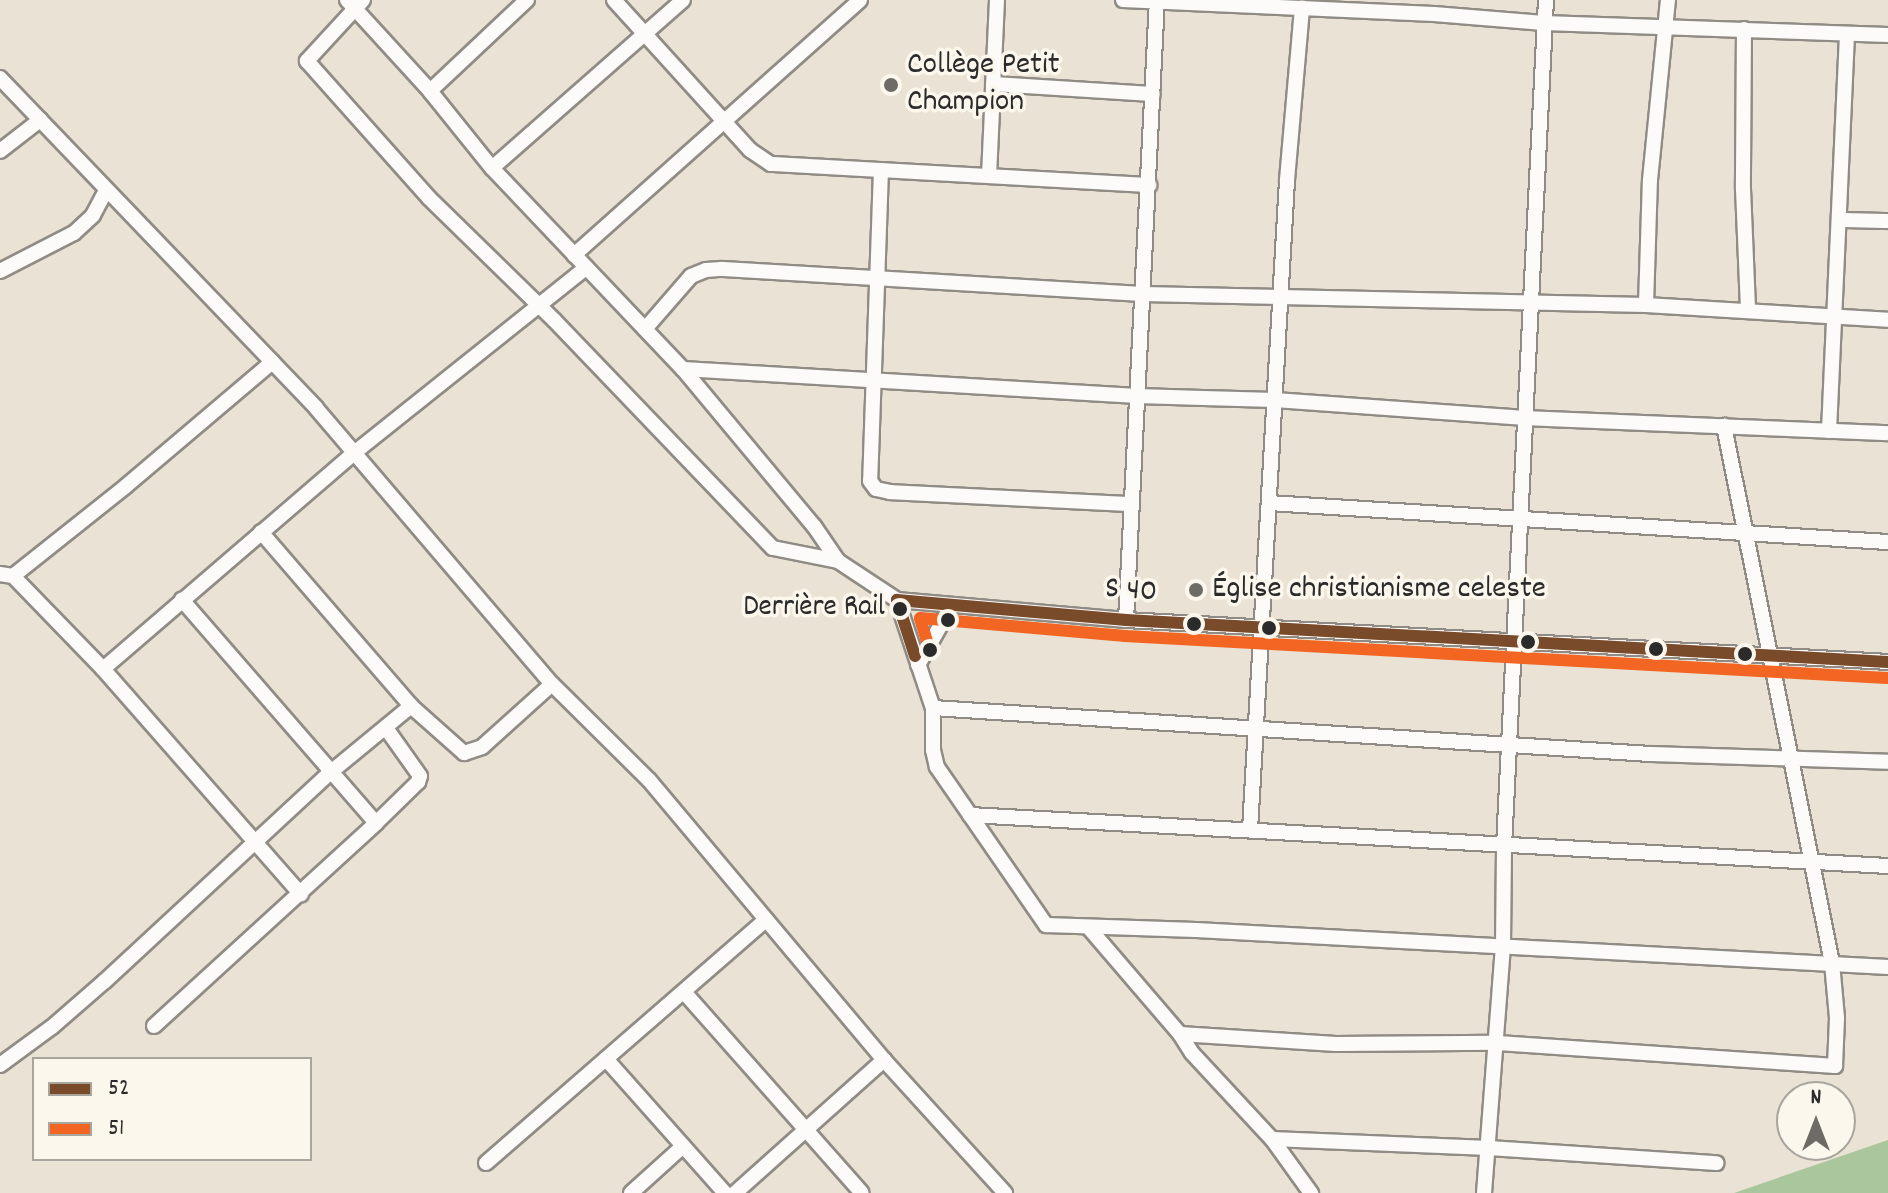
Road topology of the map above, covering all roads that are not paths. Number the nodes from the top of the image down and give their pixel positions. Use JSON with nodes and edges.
{"nodes":[{"id":1,"x":527,"y":0,"type":"edge"},
{"id":2,"x":614,"y":0,"type":"edge"},
{"id":3,"x":683,"y":0,"type":"edge"},
{"id":4,"x":860,"y":0,"type":"edge"},
{"id":5,"x":997,"y":0,"type":"edge"},
{"id":6,"x":1123,"y":0,"type":"edge"},
{"id":7,"x":1546,"y":0,"type":"edge"},
{"id":8,"x":1668,"y":0,"type":"edge"},
{"id":9,"x":1156,"y":1,"type":"edge"},
{"id":10,"x":355,"y":3,"type":"edge"},
{"id":11,"x":1434,"y":7,"type":"edge"},
{"id":12,"x":1302,"y":8,"type":"junction"},
{"id":13,"x":1544,"y":23,"type":"junction"},
{"id":14,"x":1666,"y":25,"type":"junction"},
{"id":15,"x":1744,"y":29,"type":"junction"},
{"id":16,"x":644,"y":33,"type":"junction"},
{"id":17,"x":1847,"y":34,"type":"junction"},
{"id":18,"x":1888,"y":35,"type":"edge"},
{"id":19,"x":0,"y":78,"type":"edge"},
{"id":20,"x":993,"y":84,"type":"junction"},
{"id":21,"x":430,"y":91,"type":"junction"},
{"id":22,"x":7,"y":94,"type":"edge"},
{"id":23,"x":1153,"y":94,"type":"junction"},
{"id":24,"x":40,"y":120,"type":"junction"},
{"id":25,"x":723,"y":120,"type":"junction"},
{"id":26,"x":0,"y":151,"type":"edge"},
{"id":27,"x":492,"y":168,"type":"junction"},
{"id":28,"x":881,"y":170,"type":"junction"},
{"id":29,"x":989,"y":176,"type":"junction"},
{"id":30,"x":1149,"y":185,"type":"junction"},
{"id":31,"x":106,"y":191,"type":"junction"},
{"id":32,"x":1841,"y":220,"type":"junction"},
{"id":33,"x":1888,"y":221,"type":"edge"},
{"id":34,"x":574,"y":255,"type":"junction"},
{"id":35,"x":586,"y":268,"type":"junction"},
{"id":36,"x":0,"y":271,"type":"edge"},
{"id":37,"x":879,"y":279,"type":"junction"},
{"id":38,"x":1143,"y":294,"type":"junction"},
{"id":39,"x":1281,"y":296,"type":"junction"},
{"id":40,"x":1532,"y":305,"type":"junction"},
{"id":41,"x":1646,"y":305,"type":"junction"},
{"id":42,"x":536,"y":306,"type":"junction"},
{"id":43,"x":1748,"y":310,"type":"junction"},
{"id":44,"x":1834,"y":316,"type":"junction"},
{"id":45,"x":1888,"y":320,"type":"edge"},
{"id":46,"x":645,"y":329,"type":"junction"},
{"id":47,"x":272,"y":362,"type":"junction"},
{"id":48,"x":683,"y":369,"type":"junction"},
{"id":49,"x":874,"y":381,"type":"junction"},
{"id":50,"x":1137,"y":396,"type":"junction"},
{"id":51,"x":1275,"y":400,"type":"junction"},
{"id":52,"x":1525,"y":418,"type":"junction"},
{"id":53,"x":1724,"y":426,"type":"junction"},
{"id":54,"x":1829,"y":431,"type":"junction"},
{"id":55,"x":1888,"y":433,"type":"edge"},
{"id":56,"x":354,"y":453,"type":"junction"},
{"id":57,"x":1269,"y":503,"type":"junction"},
{"id":58,"x":1131,"y":504,"type":"junction"},
{"id":59,"x":1519,"y":518,"type":"junction"},
{"id":60,"x":261,"y":532,"type":"junction"},
{"id":61,"x":1745,"y":534,"type":"junction"},
{"id":62,"x":1888,"y":542,"type":"edge"},
{"id":63,"x":838,"y":561,"type":"junction"},
{"id":64,"x":7,"y":575,"type":"edge"},
{"id":65,"x":182,"y":600,"type":"junction"},
{"id":66,"x":897,"y":600,"type":"junction"},
{"id":67,"x":952,"y":605,"type":"junction"},
{"id":68,"x":1126,"y":620,"type":"junction"},
{"id":69,"x":1261,"y":628,"type":"junction"},
{"id":70,"x":1516,"y":640,"type":"junction"},
{"id":71,"x":1768,"y":658,"type":"junction"},
{"id":72,"x":1888,"y":662,"type":"edge"},
{"id":73,"x":918,"y":665,"type":"junction"},
{"id":74,"x":103,"y":669,"type":"junction"},
{"id":75,"x":552,"y":684,"type":"junction"},
{"id":76,"x":411,"y":706,"type":"junction"},
{"id":77,"x":933,"y":708,"type":"junction"},
{"id":78,"x":386,"y":728,"type":"junction"},
{"id":79,"x":1255,"y":730,"type":"junction"},
{"id":80,"x":1510,"y":745,"type":"junction"},
{"id":81,"x":1791,"y":757,"type":"junction"},
{"id":82,"x":1888,"y":762,"type":"edge"},
{"id":83,"x":331,"y":772,"type":"junction"},
{"id":84,"x":970,"y":815,"type":"junction"},
{"id":85,"x":376,"y":823,"type":"junction"},
{"id":86,"x":1250,"y":830,"type":"junction"},
{"id":87,"x":253,"y":844,"type":"junction"},
{"id":88,"x":1504,"y":846,"type":"junction"},
{"id":89,"x":1814,"y":860,"type":"junction"},
{"id":90,"x":1888,"y":866,"type":"edge"},
{"id":91,"x":301,"y":894,"type":"junction"},
{"id":92,"x":766,"y":920,"type":"junction"},
{"id":93,"x":1089,"y":928,"type":"junction"},
{"id":94,"x":1503,"y":945,"type":"junction"},
{"id":95,"x":1832,"y":963,"type":"junction"},
{"id":96,"x":1888,"y":967,"type":"edge"},
{"id":97,"x":684,"y":992,"type":"junction"},
{"id":98,"x":154,"y":1026,"type":"dead end"},
{"id":99,"x":1180,"y":1034,"type":"junction"},
{"id":100,"x":1498,"y":1043,"type":"junction"},
{"id":101,"x":606,"y":1059,"type":"junction"},
{"id":102,"x":884,"y":1060,"type":"junction"},
{"id":103,"x":0,"y":1065,"type":"edge"},
{"id":104,"x":806,"y":1131,"type":"junction"},
{"id":105,"x":1272,"y":1139,"type":"junction"},
{"id":106,"x":683,"y":1146,"type":"junction"},
{"id":107,"x":1489,"y":1148,"type":"junction"},
{"id":108,"x":486,"y":1163,"type":"dead end"},
{"id":109,"x":1717,"y":1163,"type":"dead end"},
{"id":110,"x":631,"y":1193,"type":"edge"},
{"id":111,"x":725,"y":1193,"type":"edge"},
{"id":112,"x":735,"y":1193,"type":"edge"},
{"id":113,"x":862,"y":1193,"type":"edge"},
{"id":114,"x":1005,"y":1193,"type":"edge"},
{"id":115,"x":1311,"y":1193,"type":"edge"},
{"id":116,"x":1484,"y":1193,"type":"edge"}],
"edges":[{"from":1,"to":21,"type":"street"},
{"from":2,"to":16,"type":"street"},
{"from":3,"to":16,"type":"street"},
{"from":4,"to":25,"type":"street"},
{"from":5,"to":20,"type":"street"},
{"from":6,"to":9,"type":"street"},
{"from":7,"to":13,"type":"street"},
{"from":8,"to":14,"type":"street"},
{"from":9,"to":12,"type":"street"},
{"from":9,"to":23,"type":"street"},
{"from":10,"to":21,"type":"street"},
{"from":10,"to":42,"type":"street"},
{"from":11,"to":12,"type":"street"},
{"from":11,"to":13,"type":"street"},
{"from":12,"to":39,"type":"street"},
{"from":13,"to":14,"type":"street"},
{"from":13,"to":40,"type":"street"},
{"from":14,"to":15,"type":"street"},
{"from":14,"to":41,"type":"street"},
{"from":15,"to":17,"type":"street"},
{"from":15,"to":43,"type":"street"},
{"from":16,"to":25,"type":"street"},
{"from":16,"to":27,"type":"street"},
{"from":17,"to":18,"type":"street"},
{"from":17,"to":32,"type":"street"},
{"from":19,"to":22,"type":"street"},
{"from":20,"to":23,"type":"street"},
{"from":20,"to":29,"type":"street"},
{"from":21,"to":27,"type":"street"},
{"from":22,"to":24,"type":"street"},
{"from":23,"to":30,"type":"street"},
{"from":24,"to":26,"type":"street"},
{"from":24,"to":31,"type":"street"},
{"from":25,"to":28,"type":"street"},
{"from":25,"to":34,"type":"street"},
{"from":27,"to":34,"type":"street"},
{"from":28,"to":29,"type":"street"},
{"from":28,"to":37,"type":"street"},
{"from":29,"to":30,"type":"street"},
{"from":30,"to":38,"type":"street"},
{"from":31,"to":36,"type":"street"},
{"from":31,"to":47,"type":"street"},
{"from":32,"to":33,"type":"street"},
{"from":32,"to":44,"type":"street"},
{"from":34,"to":35,"type":"street"},
{"from":35,"to":42,"type":"street"},
{"from":35,"to":46,"type":"street"},
{"from":37,"to":38,"type":"street"},
{"from":37,"to":46,"type":"street"},
{"from":37,"to":49,"type":"street"},
{"from":38,"to":39,"type":"street"},
{"from":38,"to":50,"type":"street"},
{"from":39,"to":40,"type":"street"},
{"from":39,"to":51,"type":"street"},
{"from":40,"to":41,"type":"street"},
{"from":40,"to":52,"type":"street"},
{"from":41,"to":43,"type":"street"},
{"from":42,"to":56,"type":"street"},
{"from":42,"to":63,"type":"street"},
{"from":43,"to":44,"type":"street"},
{"from":44,"to":45,"type":"street"},
{"from":44,"to":54,"type":"street"},
{"from":46,"to":48,"type":"street"},
{"from":47,"to":56,"type":"street"},
{"from":47,"to":64,"type":"street"},
{"from":48,"to":49,"type":"street"},
{"from":48,"to":63,"type":"street"},
{"from":49,"to":50,"type":"street"},
{"from":49,"to":58,"type":"street"},
{"from":50,"to":51,"type":"street"},
{"from":50,"to":58,"type":"street"},
{"from":51,"to":52,"type":"street"},
{"from":51,"to":57,"type":"street"},
{"from":52,"to":53,"type":"street"},
{"from":52,"to":59,"type":"street"},
{"from":53,"to":54,"type":"street"},
{"from":53,"to":61,"type":"street"},
{"from":54,"to":55,"type":"street"},
{"from":56,"to":60,"type":"street"},
{"from":56,"to":75,"type":"street"},
{"from":57,"to":59,"type":"street"},
{"from":57,"to":69,"type":"street"},
{"from":58,"to":68,"type":"street"},
{"from":59,"to":61,"type":"street"},
{"from":59,"to":70,"type":"street"},
{"from":60,"to":65,"type":"street"},
{"from":60,"to":76,"type":"street"},
{"from":61,"to":62,"type":"street"},
{"from":61,"to":71,"type":"street"},
{"from":63,"to":66,"type":"street"},
{"from":64,"to":74,"type":"street"},
{"from":65,"to":74,"type":"street"},
{"from":65,"to":83,"type":"street"},
{"from":66,"to":67,"type":"street","name":"S 40"},
{"from":66,"to":73,"type":"street"},
{"from":67,"to":68,"type":"street","name":"S 40"},
{"from":67,"to":73,"type":"street"},
{"from":68,"to":69,"type":"street","name":"S 40"},
{"from":69,"to":70,"type":"street","name":"S 40"},
{"from":69,"to":79,"type":"street"},
{"from":70,"to":71,"type":"street","name":"S 40"},
{"from":70,"to":80,"type":"street"},
{"from":71,"to":72,"type":"street","name":"S 40"},
{"from":71,"to":81,"type":"street"},
{"from":73,"to":77,"type":"street"},
{"from":74,"to":87,"type":"street"},
{"from":75,"to":76,"type":"street"},
{"from":75,"to":92,"type":"street"},
{"from":76,"to":78,"type":"street"},
{"from":77,"to":79,"type":"street"},
{"from":77,"to":84,"type":"street"},
{"from":78,"to":83,"type":"street"},
{"from":78,"to":85,"type":"street"},
{"from":79,"to":80,"type":"street"},
{"from":79,"to":86,"type":"street"},
{"from":80,"to":81,"type":"street"},
{"from":80,"to":88,"type":"street"},
{"from":81,"to":82,"type":"street"},
{"from":81,"to":89,"type":"street"},
{"from":83,"to":85,"type":"street"},
{"from":83,"to":87,"type":"street"},
{"from":84,"to":86,"type":"street"},
{"from":84,"to":93,"type":"street"},
{"from":85,"to":91,"type":"street"},
{"from":86,"to":88,"type":"street"},
{"from":87,"to":91,"type":"street"},
{"from":87,"to":103,"type":"street"},
{"from":88,"to":89,"type":"street"},
{"from":88,"to":94,"type":"street"},
{"from":89,"to":90,"type":"street"},
{"from":89,"to":95,"type":"street"},
{"from":91,"to":98,"type":"street"},
{"from":92,"to":97,"type":"street"},
{"from":92,"to":102,"type":"street"},
{"from":93,"to":94,"type":"street"},
{"from":93,"to":99,"type":"street"},
{"from":94,"to":95,"type":"street"},
{"from":94,"to":100,"type":"street"},
{"from":95,"to":96,"type":"street"},
{"from":95,"to":100,"type":"street"},
{"from":97,"to":101,"type":"street"},
{"from":97,"to":104,"type":"street"},
{"from":99,"to":100,"type":"street"},
{"from":99,"to":105,"type":"street"},
{"from":100,"to":107,"type":"street"},
{"from":101,"to":106,"type":"street"},
{"from":101,"to":108,"type":"street"},
{"from":102,"to":104,"type":"street"},
{"from":102,"to":114,"type":"street"},
{"from":104,"to":112,"type":"street"},
{"from":104,"to":113,"type":"street"},
{"from":105,"to":107,"type":"street"},
{"from":105,"to":115,"type":"street"},
{"from":106,"to":110,"type":"street"},
{"from":106,"to":111,"type":"street"},
{"from":107,"to":109,"type":"street"},
{"from":107,"to":116,"type":"street"}]}
